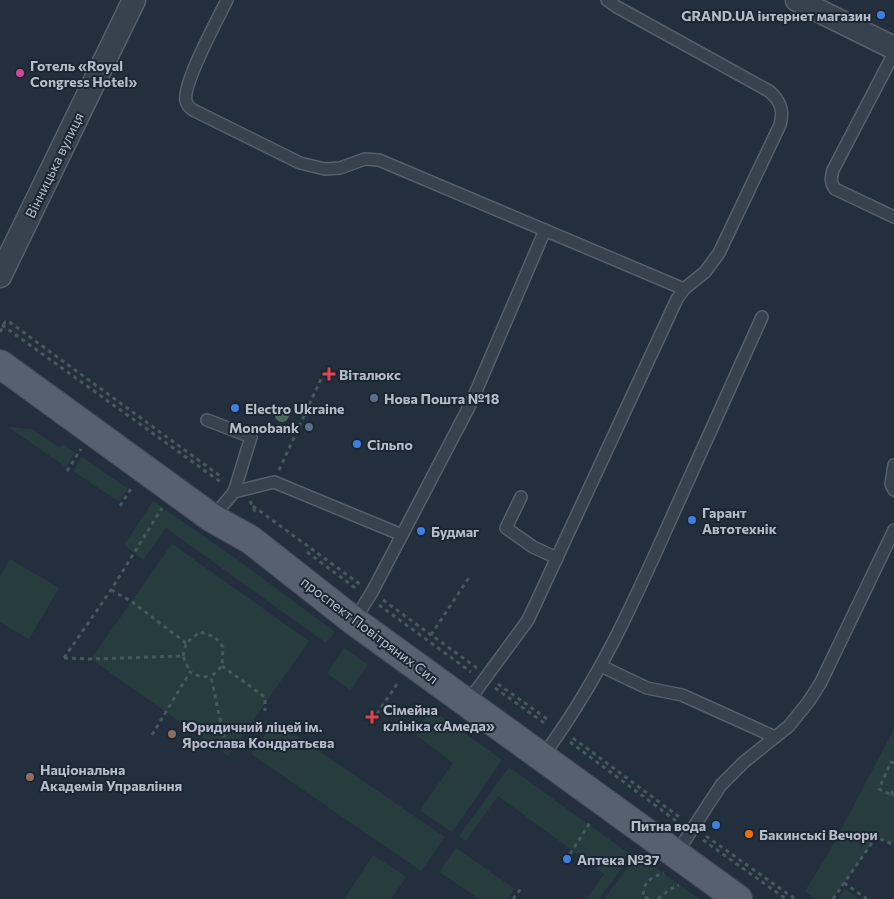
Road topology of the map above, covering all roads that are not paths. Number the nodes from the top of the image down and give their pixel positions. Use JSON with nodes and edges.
{"nodes":[{"id":1,"x":134,"y":0,"type":"edge"},
{"id":2,"x":227,"y":0,"type":"edge"},
{"id":3,"x":607,"y":0,"type":"edge"},
{"id":4,"x":797,"y":0,"type":"edge"},
{"id":5,"x":894,"y":48,"type":"edge"},
{"id":6,"x":894,"y":53,"type":"edge"},
{"id":7,"x":894,"y":217,"type":"edge"},
{"id":8,"x":545,"y":230,"type":"junction"},
{"id":9,"x":0,"y":276,"type":"edge"},
{"id":10,"x":684,"y":289,"type":"junction"},
{"id":11,"x":762,"y":317,"type":"dead end"},
{"id":12,"x":0,"y":364,"type":"edge"},
{"id":13,"x":207,"y":420,"type":"dead end"},
{"id":14,"x":894,"y":465,"type":"edge"},
{"id":15,"x":236,"y":490,"type":"junction"},
{"id":16,"x":894,"y":490,"type":"edge"},
{"id":17,"x":521,"y":497,"type":"dead end"},
{"id":18,"x":212,"y":518,"type":"junction"},
{"id":19,"x":894,"y":530,"type":"edge"},
{"id":20,"x":402,"y":535,"type":"junction"},
{"id":21,"x":557,"y":558,"type":"junction"},
{"id":22,"x":354,"y":621,"type":"junction"},
{"id":23,"x":601,"y":666,"type":"junction"},
{"id":24,"x":467,"y":703,"type":"junction"},
{"id":25,"x":775,"y":737,"type":"junction"},
{"id":26,"x":542,"y":757,"type":"junction"},
{"id":27,"x":670,"y":864,"type":"junction"},
{"id":28,"x":738,"y":899,"type":"edge"}],
"edges":[{"from":1,"to":9,"type":"street","name":"Вінницька вулиця"},
{"from":2,"to":8,"type":"lane"},
{"from":3,"to":10,"type":"lane"},
{"from":4,"to":5,"type":"street"},
{"from":6,"to":7,"type":"lane"},
{"from":8,"to":10,"type":"lane"},
{"from":8,"to":20,"type":"lane"},
{"from":10,"to":21,"type":"lane"},
{"from":11,"to":23,"type":"lane"},
{"from":12,"to":18,"type":"main road","name":"проспект Повітряних Сил"},
{"from":13,"to":15,"type":"lane"},
{"from":14,"to":16,"type":"lane"},
{"from":15,"to":18,"type":"lane"},
{"from":15,"to":20,"type":"lane"},
{"from":17,"to":21,"type":"lane"},
{"from":18,"to":22,"type":"main road","name":"проспект Повітряних Сил"},
{"from":19,"to":25,"type":"lane"},
{"from":20,"to":22,"type":"lane"},
{"from":21,"to":24,"type":"lane"},
{"from":22,"to":24,"type":"main road","name":"проспект Повітряних Сил"},
{"from":23,"to":25,"type":"lane"},
{"from":23,"to":26,"type":"lane"},
{"from":24,"to":26,"type":"main road","name":"проспект Повітряних Сил"},
{"from":25,"to":27,"type":"lane"},
{"from":26,"to":27,"type":"main road","name":"проспект Повітряних Сил"},
{"from":27,"to":28,"type":"main road","name":"проспект Повітряних Сил"}]}
